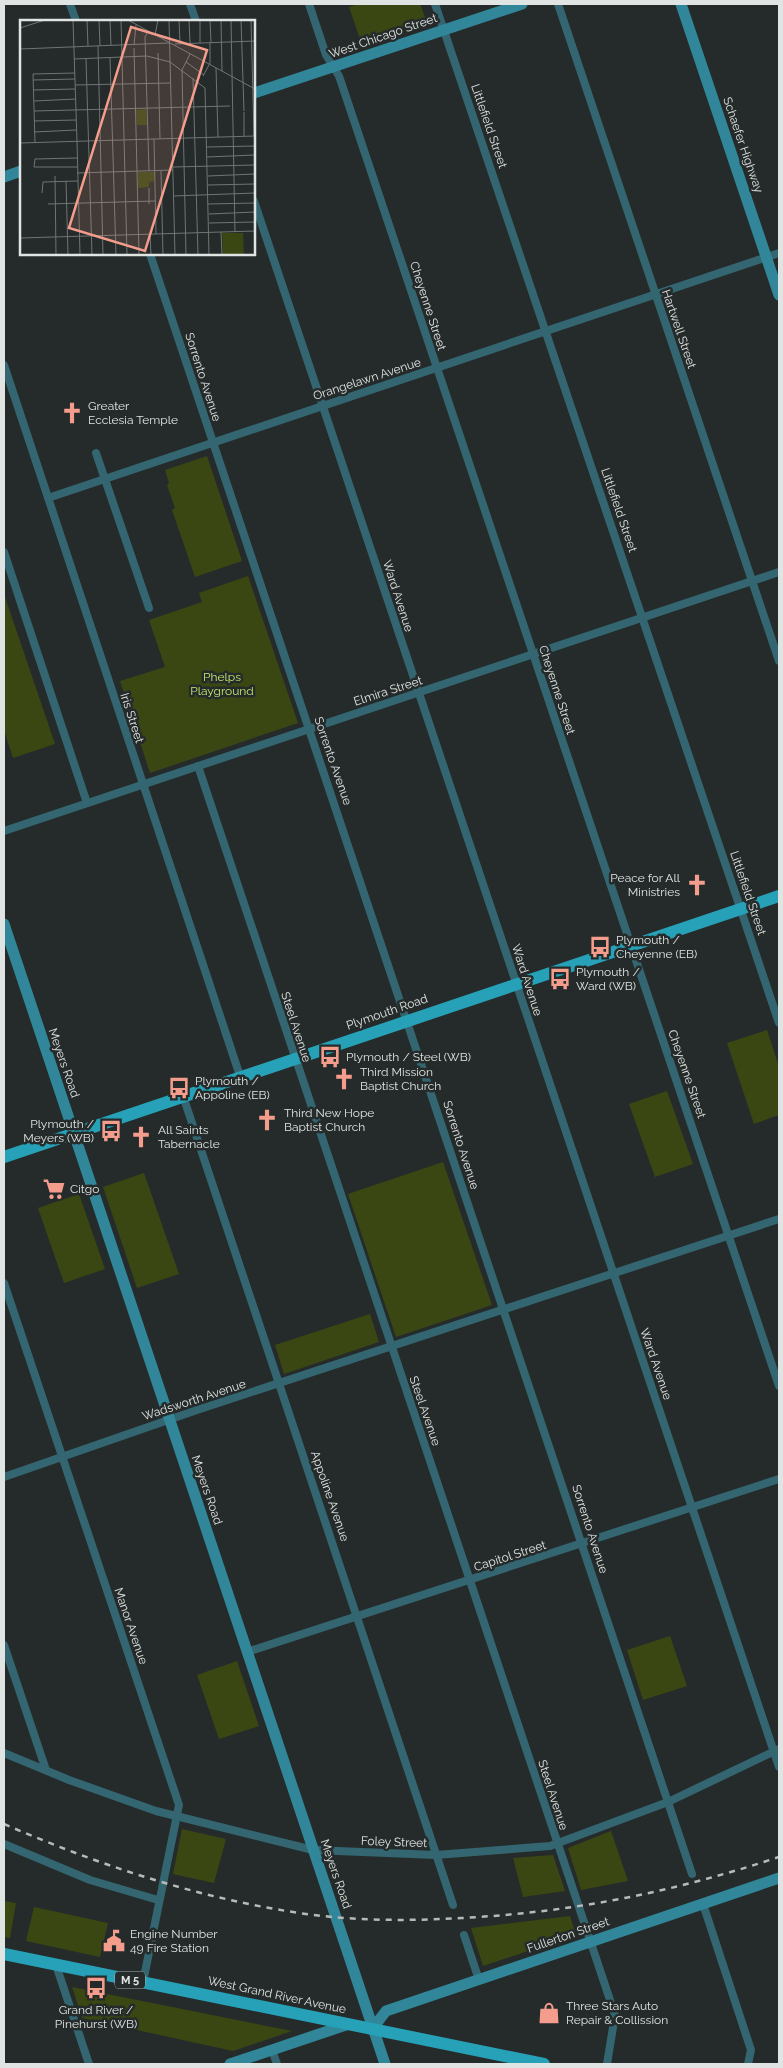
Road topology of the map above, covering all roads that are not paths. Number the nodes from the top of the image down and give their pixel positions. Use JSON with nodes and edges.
{"nodes":[{"id":1,"x":70,"y":4,"type":"edge"},
{"id":2,"x":190,"y":4,"type":"edge"},
{"id":3,"x":309,"y":4,"type":"edge"},
{"id":4,"x":435,"y":4,"type":"edge"},
{"id":5,"x":522,"y":4,"type":"edge"},
{"id":6,"x":558,"y":4,"type":"edge"},
{"id":7,"x":681,"y":4,"type":"edge"},
{"id":8,"x":76,"y":20,"type":"edge"},
{"id":9,"x":196,"y":20,"type":"edge"},
{"id":10,"x":444,"y":30,"type":"junction"},
{"id":11,"x":333,"y":67,"type":"junction"},
{"id":12,"x":255,"y":93,"type":"edge"},
{"id":13,"x":20,"y":171,"type":"edge"},
{"id":14,"x":4,"y":177,"type":"edge"},
{"id":15,"x":255,"y":204,"type":"edge"},
{"id":16,"x":779,"y":253,"type":"edge"},
{"id":17,"x":150,"y":255,"type":"edge"},
{"id":18,"x":767,"y":257,"type":"junction"},
{"id":19,"x":655,"y":294,"type":"junction"},
{"id":20,"x":779,"y":295,"type":"edge"},
{"id":21,"x":546,"y":331,"type":"junction"},
{"id":22,"x":4,"y":366,"type":"edge"},
{"id":23,"x":437,"y":368,"type":"junction"},
{"id":24,"x":323,"y":405,"type":"junction"},
{"id":25,"x":212,"y":442,"type":"junction"},
{"id":26,"x":96,"y":453,"type":"dead end"},
{"id":27,"x":105,"y":478,"type":"junction"},
{"id":28,"x":48,"y":498,"type":"junction"},
{"id":29,"x":4,"y":552,"type":"edge"},
{"id":30,"x":779,"y":572,"type":"edge"},
{"id":31,"x":752,"y":581,"type":"junction"},
{"id":32,"x":149,"y":608,"type":"dead end"},
{"id":33,"x":643,"y":618,"type":"junction"},
{"id":34,"x":534,"y":654,"type":"junction"},
{"id":35,"x":779,"y":661,"type":"edge"},
{"id":36,"x":418,"y":692,"type":"junction"},
{"id":37,"x":310,"y":728,"type":"junction"},
{"id":38,"x":198,"y":766,"type":"junction"},
{"id":39,"x":142,"y":785,"type":"junction"},
{"id":40,"x":87,"y":803,"type":"junction"},
{"id":41,"x":4,"y":832,"type":"edge"},
{"id":42,"x":779,"y":896,"type":"edge"},
{"id":43,"x":741,"y":909,"type":"junction"},
{"id":44,"x":4,"y":924,"type":"edge"},
{"id":45,"x":631,"y":945,"type":"junction"},
{"id":46,"x":517,"y":983,"type":"junction"},
{"id":47,"x":407,"y":1020,"type":"junction"},
{"id":48,"x":779,"y":1023,"type":"edge"},
{"id":49,"x":295,"y":1058,"type":"junction"},
{"id":50,"x":240,"y":1076,"type":"junction"},
{"id":51,"x":183,"y":1096,"type":"junction"},
{"id":52,"x":73,"y":1133,"type":"junction"},
{"id":53,"x":4,"y":1157,"type":"edge"},
{"id":54,"x":779,"y":1219,"type":"edge"},
{"id":55,"x":729,"y":1236,"type":"junction"},
{"id":56,"x":614,"y":1275,"type":"junction"},
{"id":57,"x":4,"y":1283,"type":"edge"},
{"id":58,"x":504,"y":1311,"type":"junction"},
{"id":59,"x":392,"y":1347,"type":"junction"},
{"id":60,"x":280,"y":1384,"type":"junction"},
{"id":61,"x":779,"y":1386,"type":"edge"},
{"id":62,"x":169,"y":1420,"type":"junction"},
{"id":63,"x":62,"y":1457,"type":"junction"},
{"id":64,"x":4,"y":1477,"type":"edge"},
{"id":65,"x":779,"y":1479,"type":"edge"},
{"id":66,"x":692,"y":1508,"type":"junction"},
{"id":67,"x":583,"y":1544,"type":"junction"},
{"id":68,"x":470,"y":1580,"type":"junction"},
{"id":69,"x":358,"y":1617,"type":"junction"},
{"id":70,"x":4,"y":1645,"type":"edge"},
{"id":71,"x":247,"y":1652,"type":"junction"},
{"id":72,"x":777,"y":1750,"type":"edge"},
{"id":73,"x":4,"y":1753,"type":"edge"},
{"id":74,"x":779,"y":1767,"type":"edge"},
{"id":75,"x":46,"y":1770,"type":"junction"},
{"id":76,"x":668,"y":1802,"type":"junction"},
{"id":77,"x":178,"y":1816,"type":"junction"},
{"id":78,"x":4,"y":1844,"type":"edge"},
{"id":79,"x":557,"y":1844,"type":"junction"},
{"id":80,"x":313,"y":1850,"type":"junction"},
{"id":81,"x":436,"y":1855,"type":"junction"},
{"id":82,"x":692,"y":1874,"type":"dead end"},
{"id":83,"x":779,"y":1878,"type":"edge"},
{"id":84,"x":158,"y":1900,"type":"junction"},
{"id":85,"x":453,"y":1904,"type":"dead end"},
{"id":86,"x":703,"y":1904,"type":"junction"},
{"id":87,"x":464,"y":1935,"type":"dead end"},
{"id":88,"x":590,"y":1942,"type":"junction"},
{"id":89,"x":4,"y":1954,"type":"edge"},
{"id":90,"x":56,"y":1964,"type":"junction"},
{"id":91,"x":479,"y":1980,"type":"junction"},
{"id":92,"x":142,"y":1982,"type":"junction"},
{"id":93,"x":349,"y":2024,"type":"junction"},
{"id":94,"x":373,"y":2028,"type":"junction"},
{"id":95,"x":272,"y":2050,"type":"junction"},
{"id":96,"x":526,"y":2063,"type":"edge"},
{"id":97,"x":89,"y":2064,"type":"edge"},
{"id":98,"x":230,"y":2064,"type":"edge"},
{"id":99,"x":277,"y":2064,"type":"edge"},
{"id":100,"x":385,"y":2064,"type":"edge"},
{"id":101,"x":544,"y":2064,"type":"edge"},
{"id":102,"x":607,"y":2064,"type":"edge"},
{"id":103,"x":748,"y":2064,"type":"edge"}],
"edges":[{"from":1,"to":8,"type":"street"},
{"from":2,"to":9,"type":"street"},
{"from":3,"to":11,"type":"street","name":"Cheyenne Street"},
{"from":4,"to":10,"type":"street","name":"Littlefield Street"},
{"from":5,"to":10,"type":"street","name":"West Chicago Street"},
{"from":6,"to":19,"type":"street","name":"Hartwell Street"},
{"from":7,"to":18,"type":"street","name":"Schaefer Highway"},
{"from":10,"to":11,"type":"street","name":"West Chicago Street"},
{"from":10,"to":21,"type":"street","name":"Littlefield Street"},
{"from":11,"to":12,"type":"street","name":"West Chicago Street"},
{"from":11,"to":23,"type":"street","name":"Cheyenne Street"},
{"from":13,"to":14,"type":"street"},
{"from":15,"to":24,"type":"street","name":"Ward Avenue"},
{"from":16,"to":18,"type":"street","name":"Orangelawn Avenue"},
{"from":17,"to":25,"type":"street","name":"Sorrento Avenue"},
{"from":18,"to":19,"type":"street","name":"Orangelawn Avenue"},
{"from":18,"to":20,"type":"street","name":"Schaefer Highway"},
{"from":19,"to":21,"type":"street","name":"Orangelawn Avenue"},
{"from":19,"to":31,"type":"street","name":"Hartwell Street"},
{"from":21,"to":23,"type":"street","name":"Orangelawn Avenue"},
{"from":21,"to":33,"type":"street","name":"Littlefield Street"},
{"from":22,"to":28,"type":"street","name":"Iris Street"},
{"from":23,"to":24,"type":"street","name":"Orangelawn Avenue"},
{"from":23,"to":34,"type":"street","name":"Cheyenne Street"},
{"from":24,"to":25,"type":"street","name":"Orangelawn Avenue"},
{"from":24,"to":36,"type":"street","name":"Ward Avenue"},
{"from":25,"to":27,"type":"street","name":"Orangelawn Avenue"},
{"from":25,"to":37,"type":"street","name":"Sorrento Avenue"},
{"from":26,"to":27,"type":"street"},
{"from":27,"to":28,"type":"street","name":"Orangelawn Avenue"},
{"from":27,"to":32,"type":"street"},
{"from":28,"to":39,"type":"street","name":"Iris Street"},
{"from":29,"to":40,"type":"street"},
{"from":30,"to":31,"type":"street","name":"Elmira Street"},
{"from":31,"to":33,"type":"street","name":"Elmira Street"},
{"from":31,"to":35,"type":"street","name":"Hartwell Street"},
{"from":33,"to":34,"type":"street","name":"Elmira Street"},
{"from":33,"to":43,"type":"street","name":"Littlefield Street"},
{"from":34,"to":36,"type":"street","name":"Elmira Street"},
{"from":34,"to":45,"type":"street","name":"Cheyenne Street"},
{"from":36,"to":37,"type":"street","name":"Elmira Street"},
{"from":36,"to":46,"type":"street","name":"Ward Avenue"},
{"from":37,"to":38,"type":"street","name":"Elmira Street"},
{"from":37,"to":47,"type":"street","name":"Sorrento Avenue"},
{"from":38,"to":39,"type":"street","name":"Elmira Street"},
{"from":38,"to":49,"type":"street","name":"Steel Avenue"},
{"from":39,"to":40,"type":"street","name":"Elmira Street"},
{"from":39,"to":50,"type":"street","name":"Iris Street"},
{"from":40,"to":41,"type":"street","name":"Elmira Street"},
{"from":42,"to":43,"type":"main road","name":"Plymouth Road"},
{"from":43,"to":45,"type":"main road","name":"Plymouth Road"},
{"from":43,"to":48,"type":"street","name":"Littlefield Street"},
{"from":44,"to":52,"type":"street","name":"Meyers Road"},
{"from":45,"to":46,"type":"main road","name":"Plymouth Road"},
{"from":45,"to":55,"type":"street","name":"Cheyenne Street"},
{"from":46,"to":47,"type":"main road","name":"Plymouth Road"},
{"from":46,"to":56,"type":"street","name":"Ward Avenue"},
{"from":47,"to":49,"type":"main road","name":"Plymouth Road"},
{"from":47,"to":58,"type":"street","name":"Sorrento Avenue"},
{"from":49,"to":50,"type":"main road","name":"Plymouth Road"},
{"from":49,"to":59,"type":"street","name":"Steel Avenue"},
{"from":50,"to":51,"type":"main road","name":"Plymouth Road"},
{"from":51,"to":52,"type":"main road","name":"Plymouth Road"},
{"from":51,"to":60,"type":"street","name":"Appoline Avenue"},
{"from":52,"to":53,"type":"main road","name":"Plymouth Road"},
{"from":52,"to":62,"type":"street","name":"Meyers Road"},
{"from":54,"to":55,"type":"street"},
{"from":55,"to":56,"type":"street"},
{"from":55,"to":61,"type":"street","name":"Cheyenne Street"},
{"from":56,"to":58,"type":"street"},
{"from":56,"to":66,"type":"street","name":"Ward Avenue"},
{"from":57,"to":63,"type":"street","name":"Manor Avenue"},
{"from":58,"to":59,"type":"street","name":"Wadsworth Avenue"},
{"from":58,"to":67,"type":"street","name":"Sorrento Avenue"},
{"from":59,"to":60,"type":"street","name":"Wadsworth Avenue"},
{"from":59,"to":68,"type":"street","name":"Steel Avenue"},
{"from":60,"to":62,"type":"street","name":"Wadsworth Avenue"},
{"from":60,"to":69,"type":"street","name":"Appoline Avenue"},
{"from":62,"to":63,"type":"street","name":"Wadsworth Avenue"},
{"from":62,"to":71,"type":"street","name":"Meyers Road"},
{"from":63,"to":64,"type":"street","name":"Wadsworth Avenue"},
{"from":63,"to":77,"type":"street","name":"Manor Avenue"},
{"from":65,"to":66,"type":"street","name":"Capitol Street"},
{"from":66,"to":67,"type":"street","name":"Capitol Street"},
{"from":66,"to":72,"type":"street","name":"Ward Avenue"},
{"from":67,"to":68,"type":"street","name":"Capitol Street"},
{"from":67,"to":76,"type":"street","name":"Sorrento Avenue"},
{"from":68,"to":69,"type":"street","name":"Capitol Street"},
{"from":68,"to":79,"type":"street","name":"Steel Avenue"},
{"from":69,"to":71,"type":"street","name":"Capitol Street"},
{"from":69,"to":81,"type":"street","name":"Appoline Avenue"},
{"from":70,"to":75,"type":"street"},
{"from":71,"to":80,"type":"street","name":"Meyers Road"},
{"from":72,"to":74,"type":"street","name":"Ward Avenue"},
{"from":72,"to":76,"type":"street","name":"Foley Street"},
{"from":73,"to":75,"type":"street","name":"Foley Street"},
{"from":75,"to":77,"type":"street","name":"Foley Street"},
{"from":76,"to":79,"type":"street","name":"Foley Street"},
{"from":76,"to":82,"type":"street","name":"Sorrento Avenue"},
{"from":77,"to":80,"type":"street","name":"Foley Street"},
{"from":77,"to":84,"type":"street","name":"Manor Avenue"},
{"from":78,"to":84,"type":"street"},
{"from":79,"to":81,"type":"street","name":"Foley Street"},
{"from":79,"to":88,"type":"street","name":"Steel Avenue"},
{"from":80,"to":81,"type":"street","name":"Foley Street"},
{"from":80,"to":94,"type":"street","name":"Meyers Road"},
{"from":81,"to":85,"type":"street","name":"Appoline Avenue"},
{"from":83,"to":86,"type":"street","name":"Fullerton Street"},
{"from":84,"to":92,"type":"street","name":"Manor Avenue"},
{"from":86,"to":88,"type":"street","name":"Fullerton Street"},
{"from":86,"to":103,"type":"street"},
{"from":87,"to":91,"type":"street"},
{"from":88,"to":91,"type":"street","name":"Fullerton Street"},
{"from":88,"to":102,"type":"street","name":"Steel Avenue"},
{"from":89,"to":90,"type":"main road","name":"West Grand River Avenue","number":"M 5"},
{"from":90,"to":92,"type":"main road","name":"West Grand River Avenue","number":"M 5"},
{"from":90,"to":97,"type":"street"},
{"from":91,"to":94,"type":"street","name":"Fullerton Street"},
{"from":92,"to":93,"type":"main road","name":"West Grand River Avenue","number":"M 5"},
{"from":93,"to":94,"type":"main road","name":"West Grand River Avenue","number":"M 5"},
{"from":93,"to":95,"type":"street"},
{"from":94,"to":96,"type":"main road","name":"West Grand River Avenue","number":"M 5"},
{"from":94,"to":100,"type":"street","name":"Meyers Road"},
{"from":95,"to":98,"type":"street"},
{"from":95,"to":99,"type":"street"},
{"from":96,"to":101,"type":"main road","name":"West Grand River Avenue","number":"M 5"}]}
